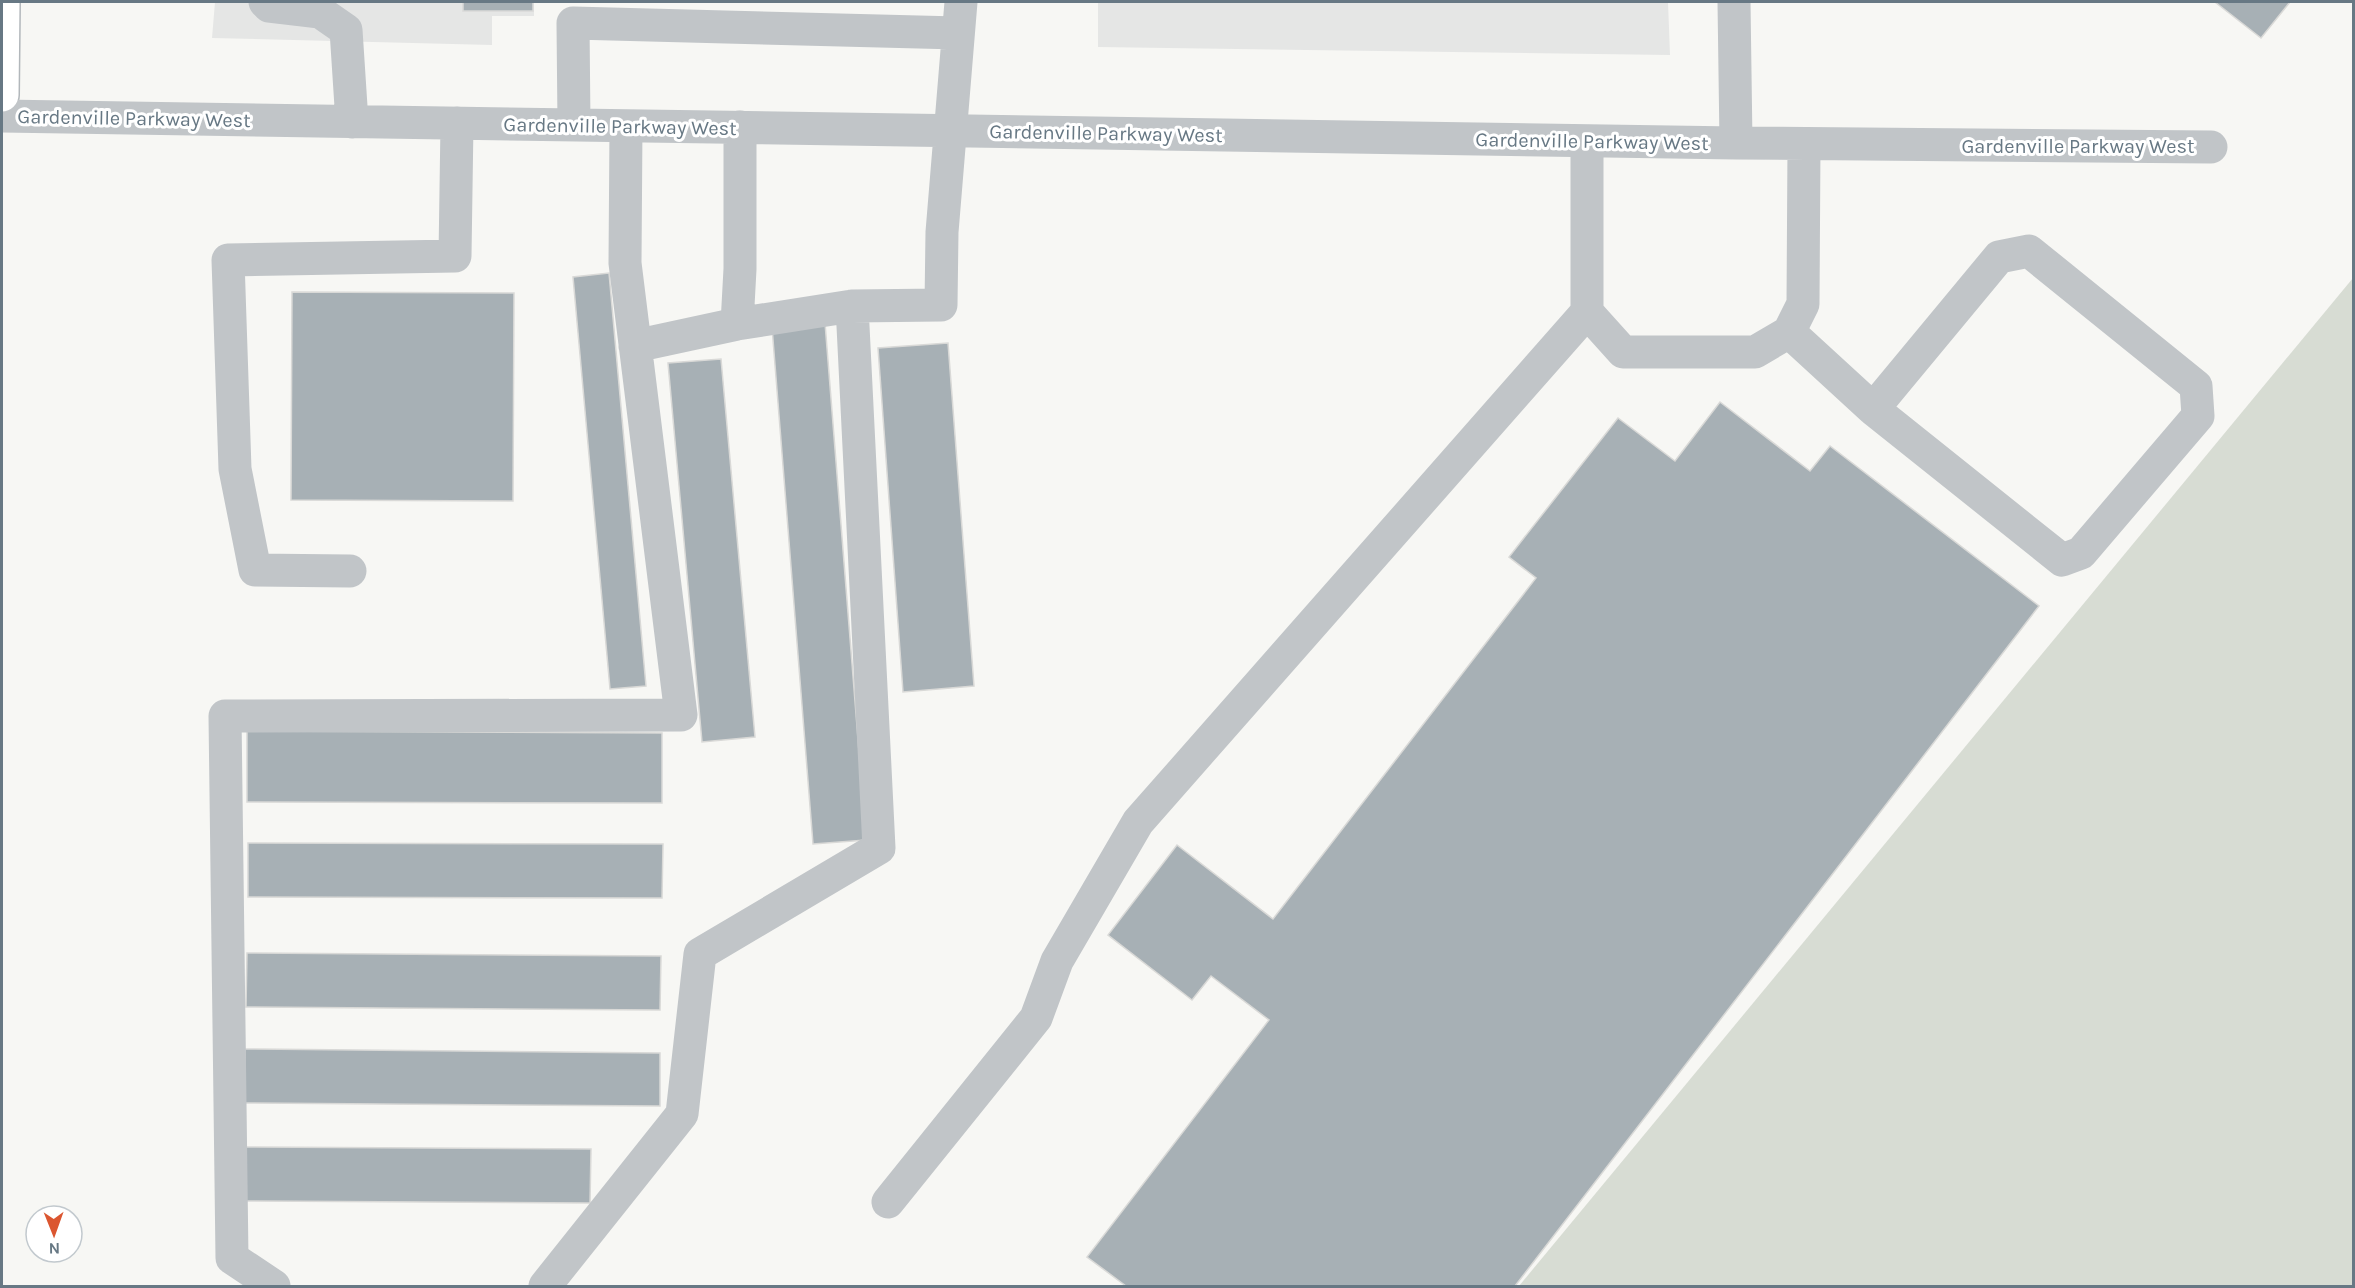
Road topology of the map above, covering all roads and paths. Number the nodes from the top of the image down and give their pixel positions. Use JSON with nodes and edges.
{"nodes":[{"id":1,"x":3,"y":2,"type":"edge"},
{"id":2,"x":265,"y":2,"type":"edge"},
{"id":3,"x":1734,"y":2,"type":"edge"},
{"id":4,"x":959,"y":17,"type":"edge"},
{"id":5,"x":2,"y":95,"type":"edge"},
{"id":6,"x":2,"y":116,"type":"edge"},
{"id":7,"x":352,"y":122,"type":"junction"},
{"id":8,"x":457,"y":123,"type":"junction"},
{"id":9,"x":574,"y":125,"type":"junction"},
{"id":10,"x":626,"y":126,"type":"junction"},
{"id":11,"x":740,"y":128,"type":"junction"},
{"id":12,"x":949,"y":131,"type":"junction"},
{"id":13,"x":1587,"y":141,"type":"junction"},
{"id":14,"x":1736,"y":143,"type":"junction"},
{"id":15,"x":1804,"y":144,"type":"junction"},
{"id":16,"x":2211,"y":147,"type":"dead end"},
{"id":17,"x":852,"y":306,"type":"junction"},
{"id":18,"x":1587,"y":312,"type":"junction"},
{"id":19,"x":737,"y":324,"type":"junction"},
{"id":20,"x":1789,"y":332,"type":"junction"},
{"id":21,"x":635,"y":346,"type":"junction"},
{"id":22,"x":1873,"y":409,"type":"junction"},
{"id":23,"x":350,"y":571,"type":"dead end"},
{"id":24,"x":888,"y":1202,"type":"dead end"},
{"id":25,"x":274,"y":1287,"type":"edge"},
{"id":26,"x":545,"y":1287,"type":"edge"}],
"edges":[{"from":1,"to":5,"type":"main road"},
{"from":2,"to":7,"type":"street"},
{"from":3,"to":14,"type":"street"},
{"from":4,"to":9,"type":"street"},
{"from":4,"to":12,"type":"street"},
{"from":6,"to":7,"type":"street","name":"Gardenville Parkway West"},
{"from":7,"to":8,"type":"street","name":"Gardenville Parkway West"},
{"from":8,"to":9,"type":"street","name":"Gardenville Parkway West"},
{"from":8,"to":23,"type":"street"},
{"from":9,"to":10,"type":"street","name":"Gardenville Parkway West"},
{"from":10,"to":11,"type":"street","name":"Gardenville Parkway West"},
{"from":10,"to":21,"type":"street"},
{"from":11,"to":12,"type":"street","name":"Gardenville Parkway West"},
{"from":11,"to":19,"type":"street"},
{"from":12,"to":13,"type":"street","name":"Gardenville Parkway West"},
{"from":12,"to":17,"type":"street"},
{"from":13,"to":14,"type":"street","name":"Gardenville Parkway West"},
{"from":13,"to":18,"type":"street"},
{"from":14,"to":15,"type":"street","name":"Gardenville Parkway West"},
{"from":15,"to":16,"type":"street","name":"Gardenville Parkway West"},
{"from":15,"to":20,"type":"street"},
{"from":17,"to":19,"type":"street"},
{"from":17,"to":26,"type":"street"},
{"from":18,"to":20,"type":"street"},
{"from":18,"to":24,"type":"street"},
{"from":19,"to":21,"type":"street"},
{"from":20,"to":22,"type":"street"},
{"from":21,"to":25,"type":"street"},
{"from":22,"to":22,"type":"street"}]}
